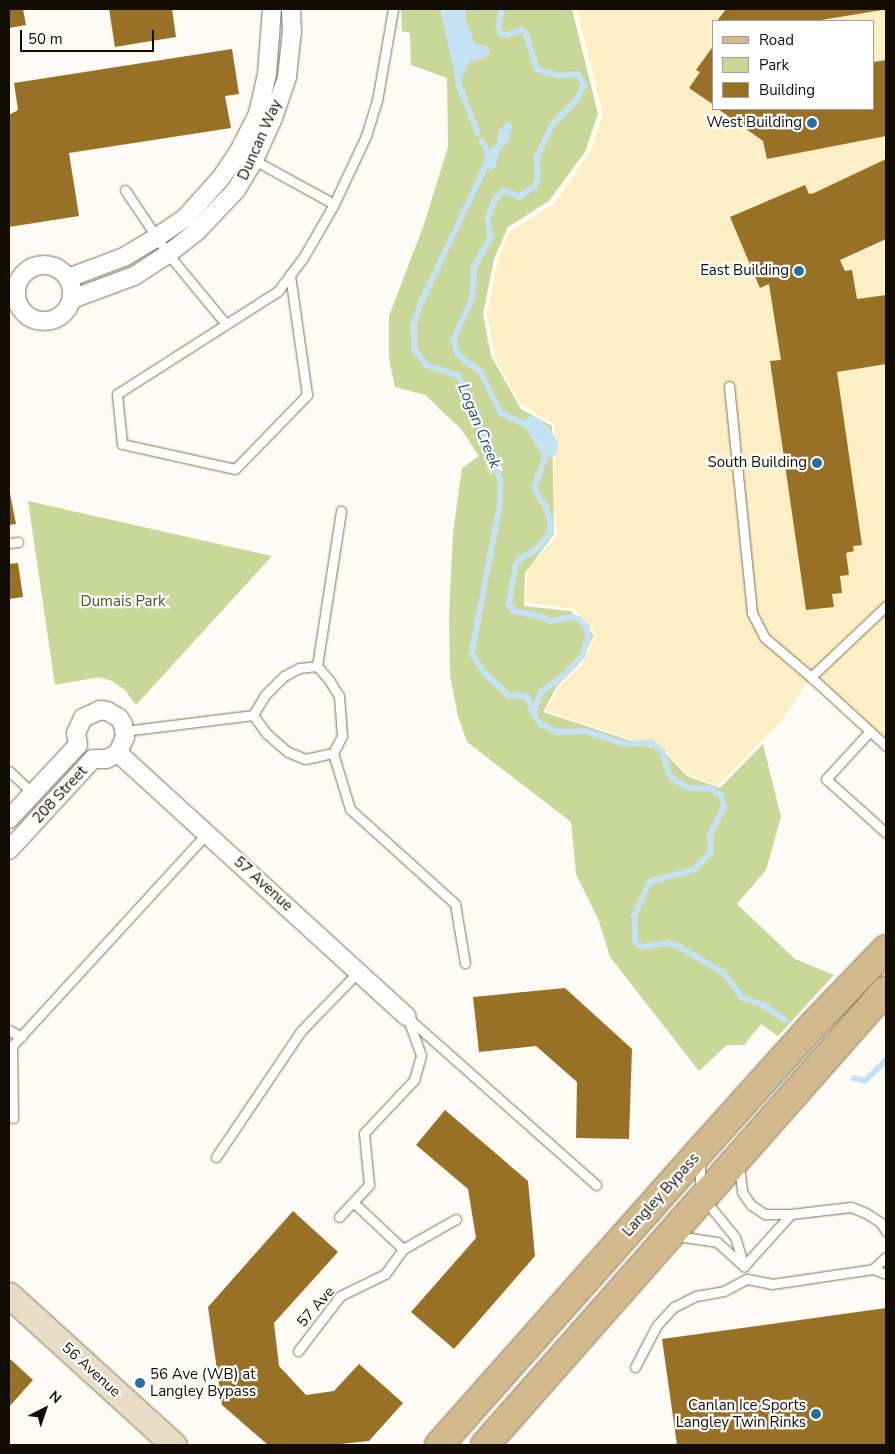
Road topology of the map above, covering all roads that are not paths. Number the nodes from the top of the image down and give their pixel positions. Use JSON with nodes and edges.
{"nodes":[{"id":1,"x":272,"y":9,"type":"edge"},
{"id":2,"x":291,"y":9,"type":"edge"},
{"id":3,"x":393,"y":9,"type":"edge"},
{"id":4,"x":254,"y":160,"type":"junction"},
{"id":5,"x":125,"y":190,"type":"dead end"},
{"id":6,"x":334,"y":204,"type":"junction"},
{"id":7,"x":157,"y":237,"type":"junction"},
{"id":8,"x":168,"y":254,"type":"junction"},
{"id":9,"x":290,"y":275,"type":"junction"},
{"id":10,"x":68,"y":278,"type":"junction"},
{"id":11,"x":12,"y":295,"type":"edge"},
{"id":12,"x":72,"y":299,"type":"junction"},
{"id":13,"x":226,"y":324,"type":"junction"},
{"id":14,"x":729,"y":386,"type":"dead end"},
{"id":15,"x":341,"y":511,"type":"dead end"},
{"id":16,"x":886,"y":606,"type":"edge"},
{"id":17,"x":317,"y":666,"type":"junction"},
{"id":18,"x":811,"y":677,"type":"junction"},
{"id":19,"x":253,"y":714,"type":"junction"},
{"id":20,"x":125,"y":731,"type":"junction"},
{"id":21,"x":870,"y":731,"type":"junction"},
{"id":22,"x":886,"y":746,"type":"edge"},
{"id":23,"x":118,"y":752,"type":"junction"},
{"id":24,"x":333,"y":753,"type":"junction"},
{"id":25,"x":9,"y":771,"type":"edge"},
{"id":26,"x":34,"y":793,"type":"junction"},
{"id":27,"x":9,"y":819,"type":"edge"},
{"id":28,"x":886,"y":833,"type":"edge"},
{"id":29,"x":207,"y":834,"type":"junction"},
{"id":30,"x":9,"y":850,"type":"edge"},
{"id":31,"x":886,"y":949,"type":"edge"},
{"id":32,"x":465,"y":963,"type":"dead end"},
{"id":33,"x":359,"y":971,"type":"junction"},
{"id":34,"x":886,"y":990,"type":"edge"},
{"id":35,"x":407,"y":1017,"type":"junction"},
{"id":36,"x":9,"y":1030,"type":"edge"},
{"id":37,"x":20,"y":1037,"type":"junction"},
{"id":38,"x":13,"y":1118,"type":"dead end"},
{"id":39,"x":700,"y":1151,"type":"junction"},
{"id":40,"x":216,"y":1157,"type":"dead end"},
{"id":41,"x":739,"y":1158,"type":"junction"},
{"id":42,"x":596,"y":1185,"type":"dead end"},
{"id":43,"x":704,"y":1199,"type":"junction"},
{"id":44,"x":353,"y":1202,"type":"junction"},
{"id":45,"x":791,"y":1214,"type":"junction"},
{"id":46,"x":339,"y":1217,"type":"dead end"},
{"id":47,"x":456,"y":1219,"type":"dead end"},
{"id":48,"x":886,"y":1231,"type":"edge"},
{"id":49,"x":672,"y":1235,"type":"junction"},
{"id":50,"x":403,"y":1248,"type":"junction"},
{"id":51,"x":886,"y":1257,"type":"edge"},
{"id":52,"x":744,"y":1266,"type":"junction"},
{"id":53,"x":874,"y":1269,"type":"junction"},
{"id":54,"x":886,"y":1274,"type":"edge"},
{"id":55,"x":747,"y":1279,"type":"junction"},
{"id":56,"x":9,"y":1295,"type":"edge"},
{"id":57,"x":298,"y":1351,"type":"dead end"},
{"id":58,"x":635,"y":1367,"type":"dead end"},
{"id":59,"x":174,"y":1445,"type":"edge"},
{"id":60,"x":440,"y":1445,"type":"edge"},
{"id":61,"x":485,"y":1445,"type":"edge"}],
"edges":[{"from":1,"to":7,"type":"street","name":"Duncan Way"},
{"from":2,"to":4,"type":"street","name":"Duncan Way"},
{"from":3,"to":6,"type":"lane"},
{"from":4,"to":6,"type":"lane"},
{"from":4,"to":8,"type":"street","name":"Duncan Way"},
{"from":5,"to":7,"type":"lane"},
{"from":6,"to":9,"type":"lane"},
{"from":7,"to":8,"type":"lane"},
{"from":7,"to":10,"type":"street","name":"Duncan Way"},
{"from":8,"to":12,"type":"street","name":"Duncan Way"},
{"from":8,"to":13,"type":"lane"},
{"from":9,"to":13,"type":"lane"},
{"from":9,"to":13,"type":"lane"},
{"from":10,"to":11,"type":"street"},
{"from":10,"to":12,"type":"street"},
{"from":11,"to":12,"type":"street"},
{"from":14,"to":18,"type":"lane"},
{"from":15,"to":17,"type":"lane"},
{"from":16,"to":18,"type":"lane"},
{"from":17,"to":19,"type":"lane"},
{"from":17,"to":24,"type":"lane"},
{"from":18,"to":21,"type":"lane"},
{"from":19,"to":20,"type":"lane"},
{"from":19,"to":24,"type":"lane"},
{"from":20,"to":23,"type":"street"},
{"from":20,"to":26,"type":"street","name":"208 Street"},
{"from":21,"to":22,"type":"lane"},
{"from":21,"to":28,"type":"lane"},
{"from":23,"to":29,"type":"street","name":"57 Avenue"},
{"from":23,"to":30,"type":"street","name":"208 Street"},
{"from":24,"to":32,"type":"lane"},
{"from":25,"to":26,"type":"lane"},
{"from":26,"to":27,"type":"street","name":"208 Street"},
{"from":29,"to":33,"type":"street","name":"57 Avenue"},
{"from":29,"to":37,"type":"lane"},
{"from":31,"to":39,"type":"main road","name":"Langley Bypass"},
{"from":33,"to":35,"type":"street","name":"57 Avenue"},
{"from":33,"to":40,"type":"lane"},
{"from":34,"to":41,"type":"main road"},
{"from":35,"to":42,"type":"lane"},
{"from":35,"to":44,"type":"lane"},
{"from":36,"to":37,"type":"lane"},
{"from":37,"to":38,"type":"lane"},
{"from":39,"to":43,"type":"lane"},
{"from":39,"to":60,"type":"main road","name":"Langley Bypass"},
{"from":41,"to":43,"type":"main road"},
{"from":41,"to":45,"type":"lane"},
{"from":43,"to":49,"type":"main road"},
{"from":43,"to":52,"type":"lane"},
{"from":44,"to":46,"type":"lane"},
{"from":44,"to":50,"type":"lane"},
{"from":45,"to":48,"type":"lane"},
{"from":45,"to":52,"type":"lane"},
{"from":47,"to":50,"type":"lane","name":"57 Ave"},
{"from":49,"to":52,"type":"lane"},
{"from":49,"to":61,"type":"main road"},
{"from":50,"to":57,"type":"lane","name":"57 Ave"},
{"from":51,"to":53,"type":"lane"},
{"from":52,"to":55,"type":"lane"},
{"from":53,"to":54,"type":"lane"},
{"from":53,"to":55,"type":"lane"},
{"from":55,"to":58,"type":"lane"},
{"from":56,"to":59,"type":"main road","name":"56 Avenue"}]}
